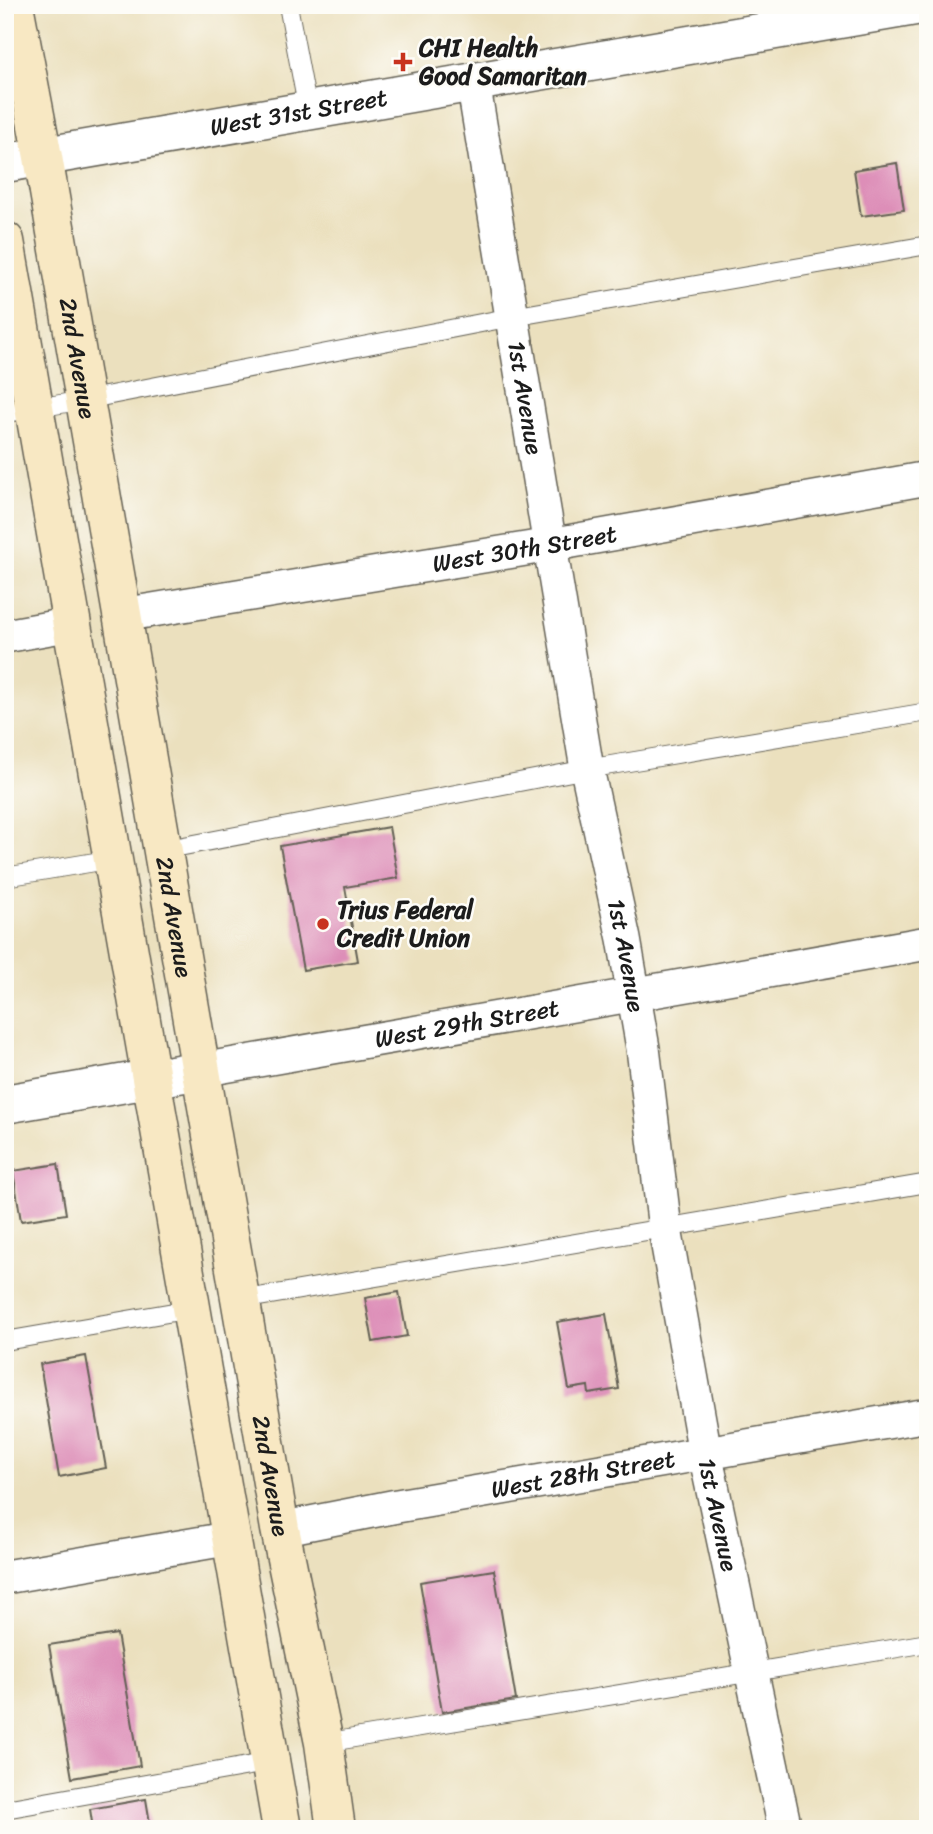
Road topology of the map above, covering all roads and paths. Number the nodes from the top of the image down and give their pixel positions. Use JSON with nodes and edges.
{"nodes":[{"id":1,"x":14,"y":5,"type":"edge"},
{"id":2,"x":288,"y":5,"type":"edge"},
{"id":3,"x":921,"y":5,"type":"edge"},
{"id":4,"x":473,"y":82,"type":"junction"},
{"id":5,"x":308,"y":111,"type":"junction"},
{"id":6,"x":43,"y":157,"type":"junction"},
{"id":7,"x":5,"y":163,"type":"edge"},
{"id":8,"x":5,"y":241,"type":"edge"},
{"id":9,"x":928,"y":246,"type":"edge"},
{"id":10,"x":512,"y":317,"type":"junction"},
{"id":11,"x":85,"y":400,"type":"junction"},
{"id":12,"x":20,"y":411,"type":"edge"},
{"id":13,"x":928,"y":478,"type":"edge"},
{"id":14,"x":550,"y":545,"type":"junction"},
{"id":15,"x":122,"y":615,"type":"junction"},
{"id":16,"x":72,"y":624,"type":"junction"},
{"id":17,"x":5,"y":636,"type":"edge"},
{"id":18,"x":928,"y":712,"type":"edge"},
{"id":19,"x":587,"y":769,"type":"junction"},
{"id":20,"x":163,"y":850,"type":"junction"},
{"id":21,"x":113,"y":859,"type":"junction"},
{"id":22,"x":5,"y":877,"type":"edge"},
{"id":23,"x":928,"y":943,"type":"edge"},
{"id":24,"x":634,"y":995,"type":"junction"},
{"id":25,"x":201,"y":1070,"type":"junction"},
{"id":26,"x":151,"y":1078,"type":"junction"},
{"id":27,"x":5,"y":1104,"type":"edge"},
{"id":28,"x":928,"y":1183,"type":"edge"},
{"id":29,"x":665,"y":1229,"type":"junction"},
{"id":30,"x":240,"y":1300,"type":"junction"},
{"id":31,"x":191,"y":1309,"type":"junction"},
{"id":32,"x":5,"y":1341,"type":"edge"},
{"id":33,"x":928,"y":1415,"type":"edge"},
{"id":34,"x":705,"y":1453,"type":"junction"},
{"id":35,"x":280,"y":1529,"type":"junction"},
{"id":36,"x":232,"y":1538,"type":"junction"},
{"id":37,"x":5,"y":1577,"type":"edge"},
{"id":38,"x":928,"y":1643,"type":"edge"},
{"id":39,"x":752,"y":1674,"type":"junction"},
{"id":40,"x":324,"y":1743,"type":"junction"},
{"id":41,"x":271,"y":1762,"type":"junction"},
{"id":42,"x":5,"y":1809,"type":"edge"},
{"id":43,"x":282,"y":1829,"type":"edge"},
{"id":44,"x":336,"y":1829,"type":"edge"},
{"id":45,"x":785,"y":1829,"type":"edge"}],
"edges":[{"from":1,"to":6,"type":"main road","name":"2nd Avenue"},
{"from":2,"to":5,"type":"lane"},
{"from":3,"to":4,"type":"street","name":"West 31st Street"},
{"from":4,"to":5,"type":"street","name":"West 31st Street"},
{"from":4,"to":10,"type":"street","name":"1st Avenue"},
{"from":5,"to":6,"type":"street","name":"West 31st Street"},
{"from":6,"to":7,"type":"street","name":"West 31st Street"},
{"from":6,"to":11,"type":"main road","name":"2nd Avenue"},
{"from":8,"to":12,"type":"main road","name":"2nd Avenue"},
{"from":9,"to":10,"type":"lane"},
{"from":10,"to":11,"type":"lane"},
{"from":10,"to":14,"type":"street","name":"1st Avenue"},
{"from":11,"to":12,"type":"lane"},
{"from":11,"to":15,"type":"main road","name":"2nd Avenue"},
{"from":12,"to":16,"type":"main road","name":"2nd Avenue"},
{"from":13,"to":14,"type":"street","name":"West 30th Street"},
{"from":14,"to":15,"type":"street","name":"West 30th Street"},
{"from":14,"to":19,"type":"street","name":"1st Avenue"},
{"from":15,"to":20,"type":"main road","name":"2nd Avenue"},
{"from":16,"to":17,"type":"street"},
{"from":16,"to":21,"type":"main road","name":"2nd Avenue"},
{"from":18,"to":19,"type":"lane"},
{"from":19,"to":20,"type":"lane"},
{"from":19,"to":24,"type":"street","name":"1st Avenue"},
{"from":20,"to":25,"type":"main road","name":"2nd Avenue"},
{"from":21,"to":22,"type":"lane"},
{"from":21,"to":26,"type":"main road","name":"2nd Avenue"},
{"from":23,"to":24,"type":"street","name":"West 29th Street"},
{"from":24,"to":25,"type":"street","name":"West 29th Street"},
{"from":24,"to":29,"type":"street","name":"1st Avenue"},
{"from":25,"to":26,"type":"street","name":"West 29th Street"},
{"from":25,"to":30,"type":"main road","name":"2nd Avenue"},
{"from":26,"to":27,"type":"street","name":"West 29th Street"},
{"from":26,"to":31,"type":"main road","name":"2nd Avenue"},
{"from":28,"to":29,"type":"lane"},
{"from":29,"to":30,"type":"lane"},
{"from":29,"to":34,"type":"street","name":"1st Avenue"},
{"from":30,"to":35,"type":"main road","name":"2nd Avenue"},
{"from":31,"to":32,"type":"lane"},
{"from":31,"to":36,"type":"main road","name":"2nd Avenue"},
{"from":33,"to":34,"type":"street","name":"West 28th Street"},
{"from":34,"to":35,"type":"street","name":"West 28th Street"},
{"from":34,"to":39,"type":"street","name":"1st Avenue"},
{"from":35,"to":40,"type":"main road","name":"2nd Avenue"},
{"from":36,"to":37,"type":"street"},
{"from":36,"to":41,"type":"main road","name":"2nd Avenue"},
{"from":38,"to":39,"type":"lane"},
{"from":39,"to":40,"type":"lane"},
{"from":39,"to":45,"type":"street","name":"1st Avenue"},
{"from":40,"to":44,"type":"main road","name":"2nd Avenue"},
{"from":41,"to":42,"type":"lane"},
{"from":41,"to":43,"type":"main road","name":"2nd Avenue"}]}
